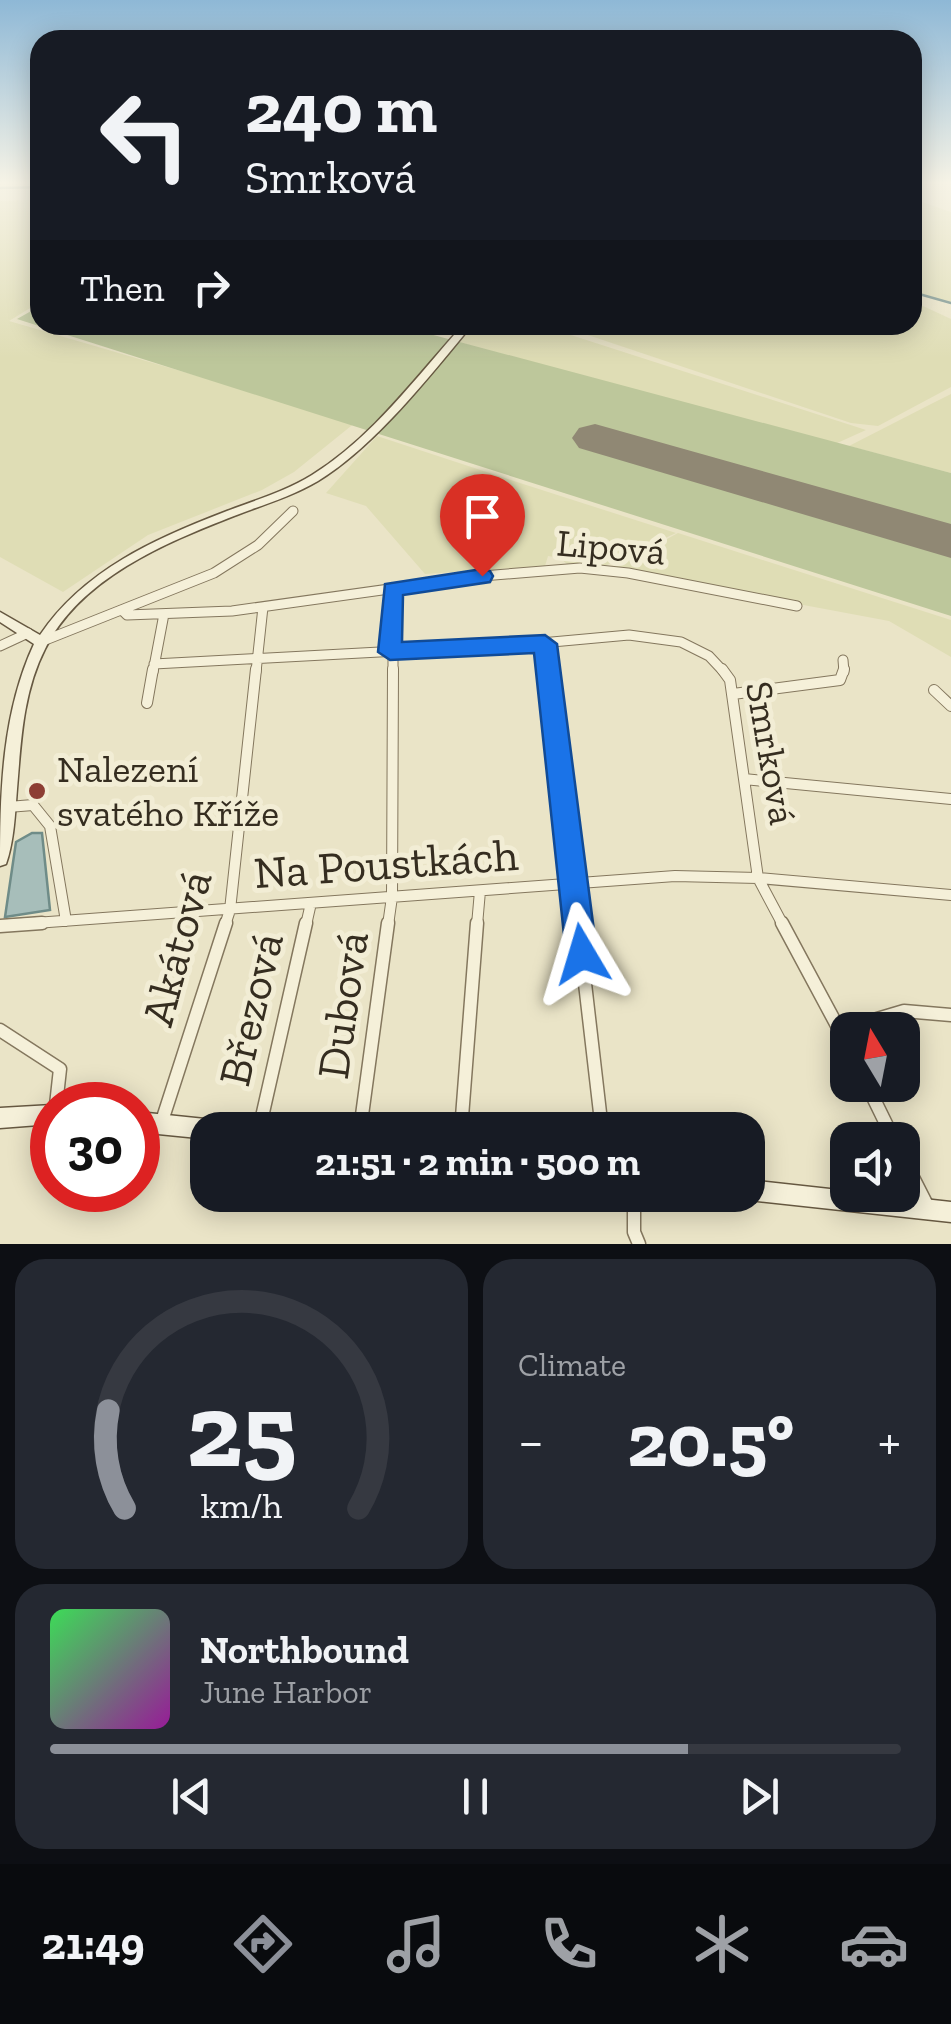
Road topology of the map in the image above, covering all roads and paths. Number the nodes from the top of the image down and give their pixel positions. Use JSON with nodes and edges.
{"nodes":[{"id":1,"x":459,"y":335,"type":"edge"},
{"id":2,"x":292,"y":511,"type":"dead end"},
{"id":3,"x":392,"y":589,"type":"junction"},
{"id":4,"x":797,"y":606,"type":"dead end"},
{"id":5,"x":69,"y":608,"type":"junction"},
{"id":6,"x":264,"y":608,"type":"junction"},
{"id":7,"x":122,"y":610,"type":"junction"},
{"id":8,"x":164,"y":614,"type":"junction"},
{"id":9,"x":0,"y":616,"type":"edge"},
{"id":10,"x":84,"y":626,"type":"junction"},
{"id":11,"x":34,"y":637,"type":"junction"},
{"id":12,"x":545,"y":644,"type":"junction"},
{"id":13,"x":0,"y":646,"type":"edge"},
{"id":14,"x":390,"y":652,"type":"junction"},
{"id":15,"x":259,"y":660,"type":"junction"},
{"id":16,"x":843,"y":660,"type":"dead end"},
{"id":17,"x":154,"y":664,"type":"junction"},
{"id":18,"x":934,"y":690,"type":"dead end"},
{"id":19,"x":732,"y":694,"type":"junction"},
{"id":20,"x":148,"y":702,"type":"dead end"},
{"id":21,"x":951,"y":706,"type":"edge"},
{"id":22,"x":7,"y":736,"type":"edge"},
{"id":23,"x":744,"y":779,"type":"junction"},
{"id":24,"x":951,"y":798,"type":"edge"},
{"id":25,"x":8,"y":806,"type":"junction"},
{"id":26,"x":0,"y":859,"type":"edge"},
{"id":27,"x":758,"y":878,"type":"junction"},
{"id":28,"x":574,"y":884,"type":"junction"},
{"id":29,"x":480,"y":891,"type":"junction"},
{"id":30,"x":951,"y":895,"type":"edge"},
{"id":31,"x":392,"y":897,"type":"junction"},
{"id":32,"x":310,"y":903,"type":"junction"},
{"id":33,"x":230,"y":910,"type":"junction"},
{"id":34,"x":66,"y":922,"type":"junction"},
{"id":35,"x":0,"y":926,"type":"edge"},
{"id":36,"x":830,"y":1012,"type":"edge"},
{"id":37,"x":920,"y":1012,"type":"edge"},
{"id":38,"x":951,"y":1015,"type":"edge"},
{"id":39,"x":0,"y":1030,"type":"edge"},
{"id":40,"x":59,"y":1082,"type":"edge"},
{"id":41,"x":262,"y":1112,"type":"edge"},
{"id":42,"x":362,"y":1112,"type":"edge"},
{"id":43,"x":462,"y":1112,"type":"edge"},
{"id":44,"x":600,"y":1112,"type":"edge"},
{"id":45,"x":30,"y":1116,"type":"edge"},
{"id":46,"x":0,"y":1118,"type":"edge"},
{"id":47,"x":160,"y":1124,"type":"joint"},
{"id":48,"x":190,"y":1127,"type":"edge"},
{"id":49,"x":920,"y":1191,"type":"edge"},
{"id":50,"x":765,"y":1192,"type":"edge"},
{"id":51,"x":929,"y":1209,"type":"junction"},
{"id":52,"x":635,"y":1212,"type":"edge"},
{"id":53,"x":951,"y":1212,"type":"edge"},
{"id":54,"x":636,"y":1240,"type":"edge"}],
"edges":[{"from":1,"to":5,"type":"street"},
{"from":2,"to":7,"type":"street"},
{"from":3,"to":4,"type":"street","name":"Lipová"},
{"from":3,"to":6,"type":"street","name":"Lipová"},
{"from":3,"to":14,"type":"street","name":"Dubová"},
{"from":5,"to":10,"type":"street"},
{"from":5,"to":11,"type":"street"},
{"from":6,"to":8,"type":"street","name":"Lipová"},
{"from":6,"to":15,"type":"street","name":"Akátová"},
{"from":7,"to":8,"type":"street","name":"Lipová"},
{"from":7,"to":10,"type":"street"},
{"from":8,"to":17,"type":"street"},
{"from":9,"to":11,"type":"street"},
{"from":10,"to":11,"type":"street"},
{"from":11,"to":13,"type":"street"},
{"from":11,"to":22,"type":"street"},
{"from":12,"to":14,"type":"street","name":"Smrková"},
{"from":12,"to":19,"type":"street","name":"Smrková"},
{"from":12,"to":28,"type":"street"},
{"from":14,"to":15,"type":"street","name":"Smrková"},
{"from":14,"to":31,"type":"street","name":"Dubová"},
{"from":15,"to":17,"type":"street","name":"Smrková"},
{"from":15,"to":33,"type":"street","name":"Akátová"},
{"from":16,"to":19,"type":"street"},
{"from":17,"to":20,"type":"street"},
{"from":18,"to":21,"type":"street"},
{"from":19,"to":23,"type":"street","name":"Smrková"},
{"from":22,"to":25,"type":"street"},
{"from":23,"to":24,"type":"street"},
{"from":23,"to":27,"type":"street","name":"Smrková"},
{"from":25,"to":26,"type":"street"},
{"from":25,"to":34,"type":"street"},
{"from":27,"to":28,"type":"street","name":"Na Poustkách"},
{"from":27,"to":30,"type":"street","name":"Na Poustkách"},
{"from":27,"to":36,"type":"street","name":"Smrková"},
{"from":28,"to":29,"type":"street","name":"Na Poustkách"},
{"from":28,"to":44,"type":"street"},
{"from":29,"to":31,"type":"street","name":"Na Poustkách"},
{"from":29,"to":43,"type":"street"},
{"from":31,"to":32,"type":"street","name":"Na Poustkách"},
{"from":31,"to":42,"type":"street","name":"Dubová"},
{"from":32,"to":33,"type":"street","name":"Na Poustkách"},
{"from":32,"to":41,"type":"street","name":"Březová"},
{"from":33,"to":34,"type":"street","name":"Na Poustkách"},
{"from":33,"to":47,"type":"street","name":"Akátová"},
{"from":34,"to":35,"type":"street","name":"Na Poustkách"},
{"from":37,"to":38,"type":"street"},
{"from":39,"to":40,"type":"street"},
{"from":45,"to":46,"type":"street"},
{"from":47,"to":48,"type":"street"},
{"from":49,"to":51,"type":"street"},
{"from":50,"to":51,"type":"street"},
{"from":51,"to":53,"type":"street"},
{"from":52,"to":54,"type":"street"}]}
